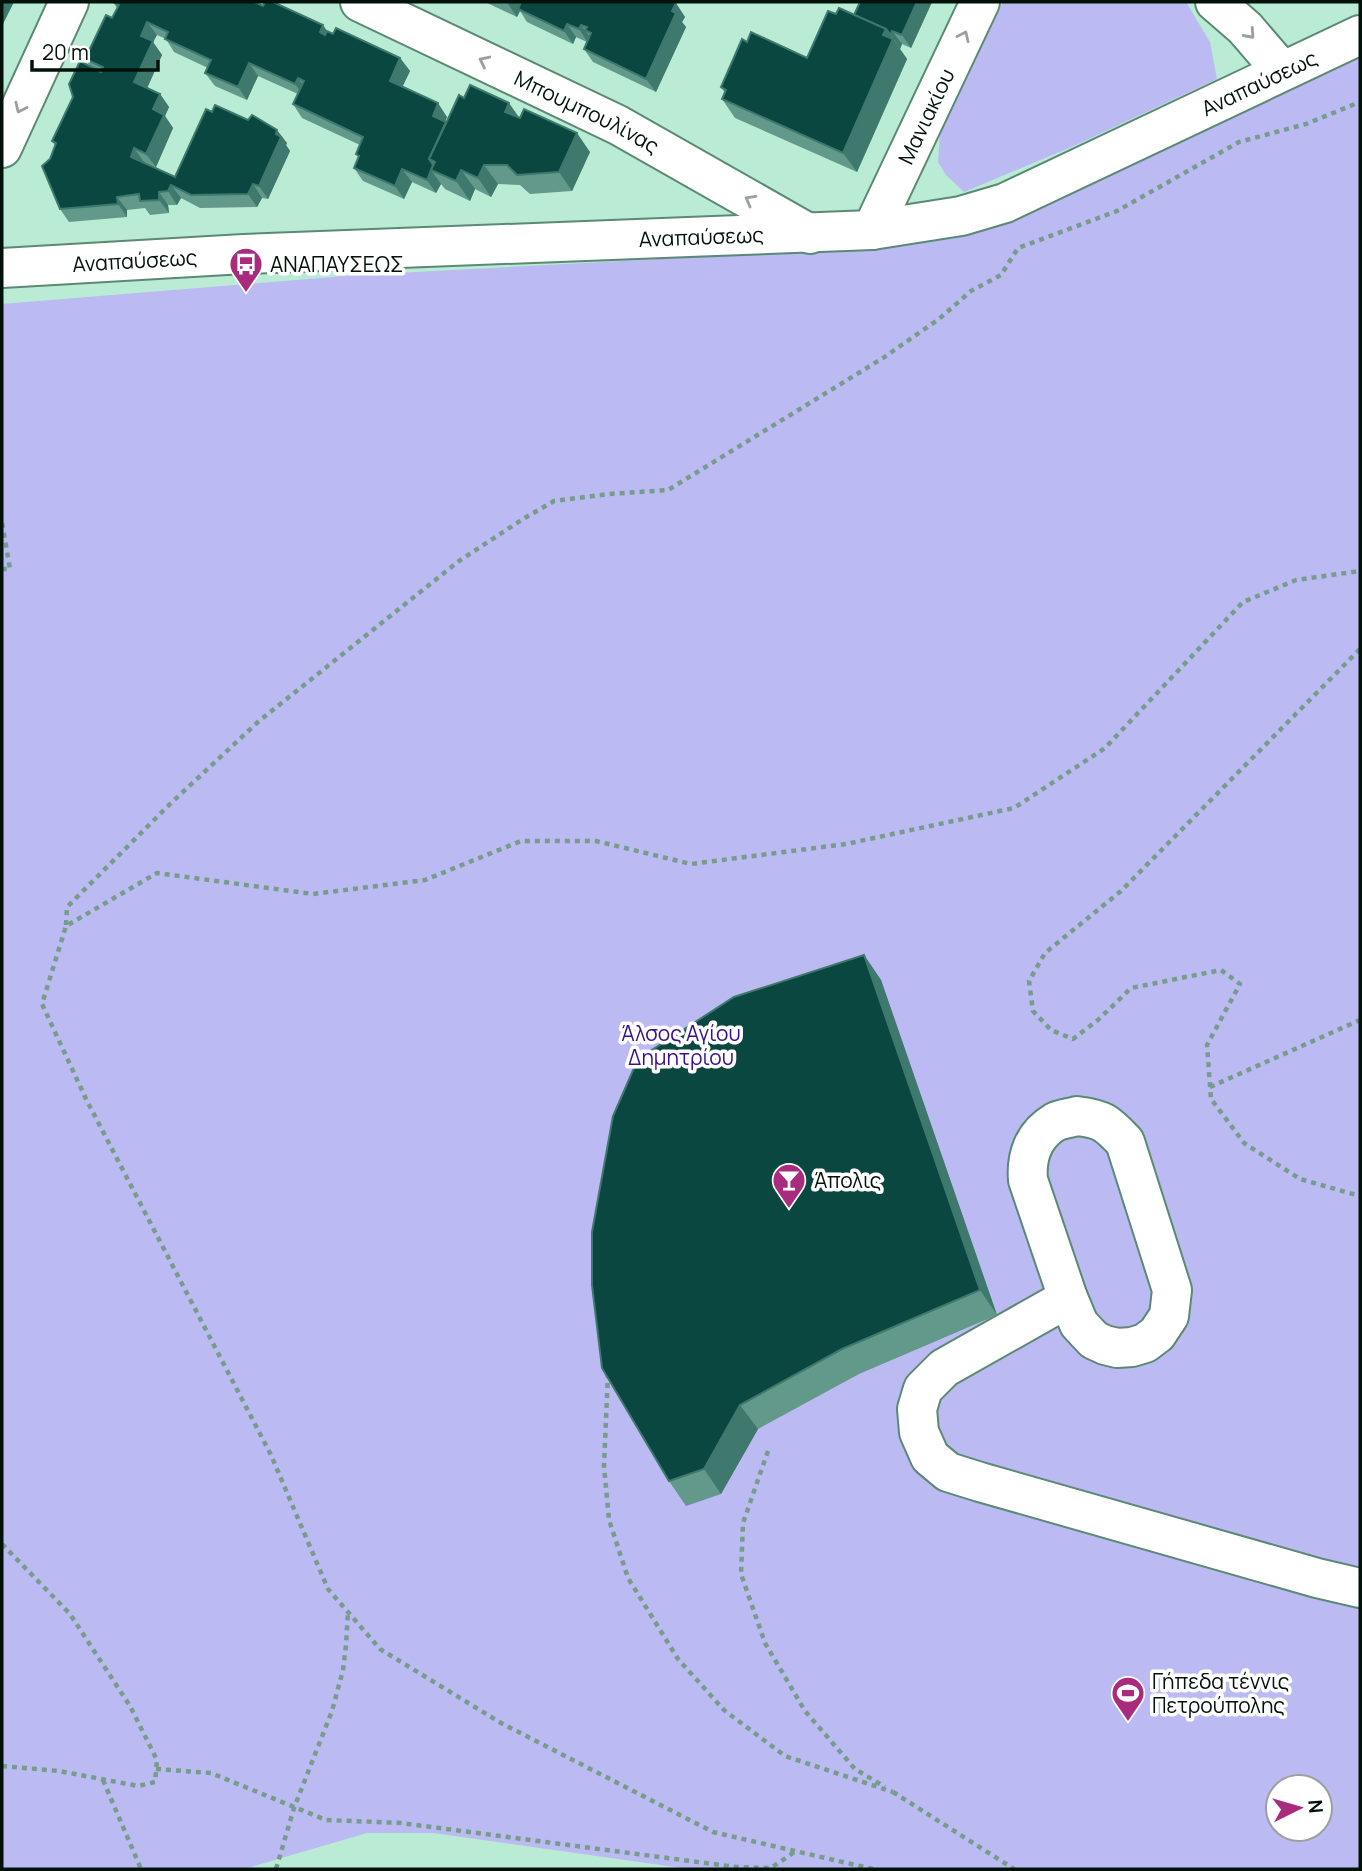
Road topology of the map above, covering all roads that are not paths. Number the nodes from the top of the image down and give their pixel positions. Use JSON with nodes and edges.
{"nodes":[{"id":1,"x":69,"y":2,"type":"edge"},
{"id":2,"x":360,"y":2,"type":"edge"},
{"id":3,"x":980,"y":2,"type":"edge"},
{"id":4,"x":1215,"y":2,"type":"edge"},
{"id":5,"x":1360,"y":35,"type":"edge"},
{"id":6,"x":1282,"y":71,"type":"junction"},
{"id":7,"x":2,"y":148,"type":"edge"},
{"id":8,"x":872,"y":230,"type":"junction"},
{"id":9,"x":810,"y":234,"type":"junction"},
{"id":10,"x":2,"y":268,"type":"edge"},
{"id":11,"x":1068,"y":1298,"type":"junction"},
{"id":12,"x":1360,"y":1588,"type":"edge"}],
"edges":[{"from":1,"to":7,"type":"street","one_way":true},
{"from":9,"to":2,"type":"street","name":"Μπουμπουλίνας","one_way":true},
{"from":8,"to":3,"type":"street","name":"Μανιακίου","one_way":true},
{"from":4,"to":6,"type":"street","one_way":true},
{"from":5,"to":6,"type":"street","name":"Αναπαύσεως"},
{"from":6,"to":8,"type":"street","name":"Αναπαύσεως"},
{"from":8,"to":9,"type":"street","name":"Αναπαύσεως"},
{"from":9,"to":10,"type":"street","name":"Αναπαύσεως"},
{"from":11,"to":11,"type":"street"},
{"from":11,"to":12,"type":"street"}]}
